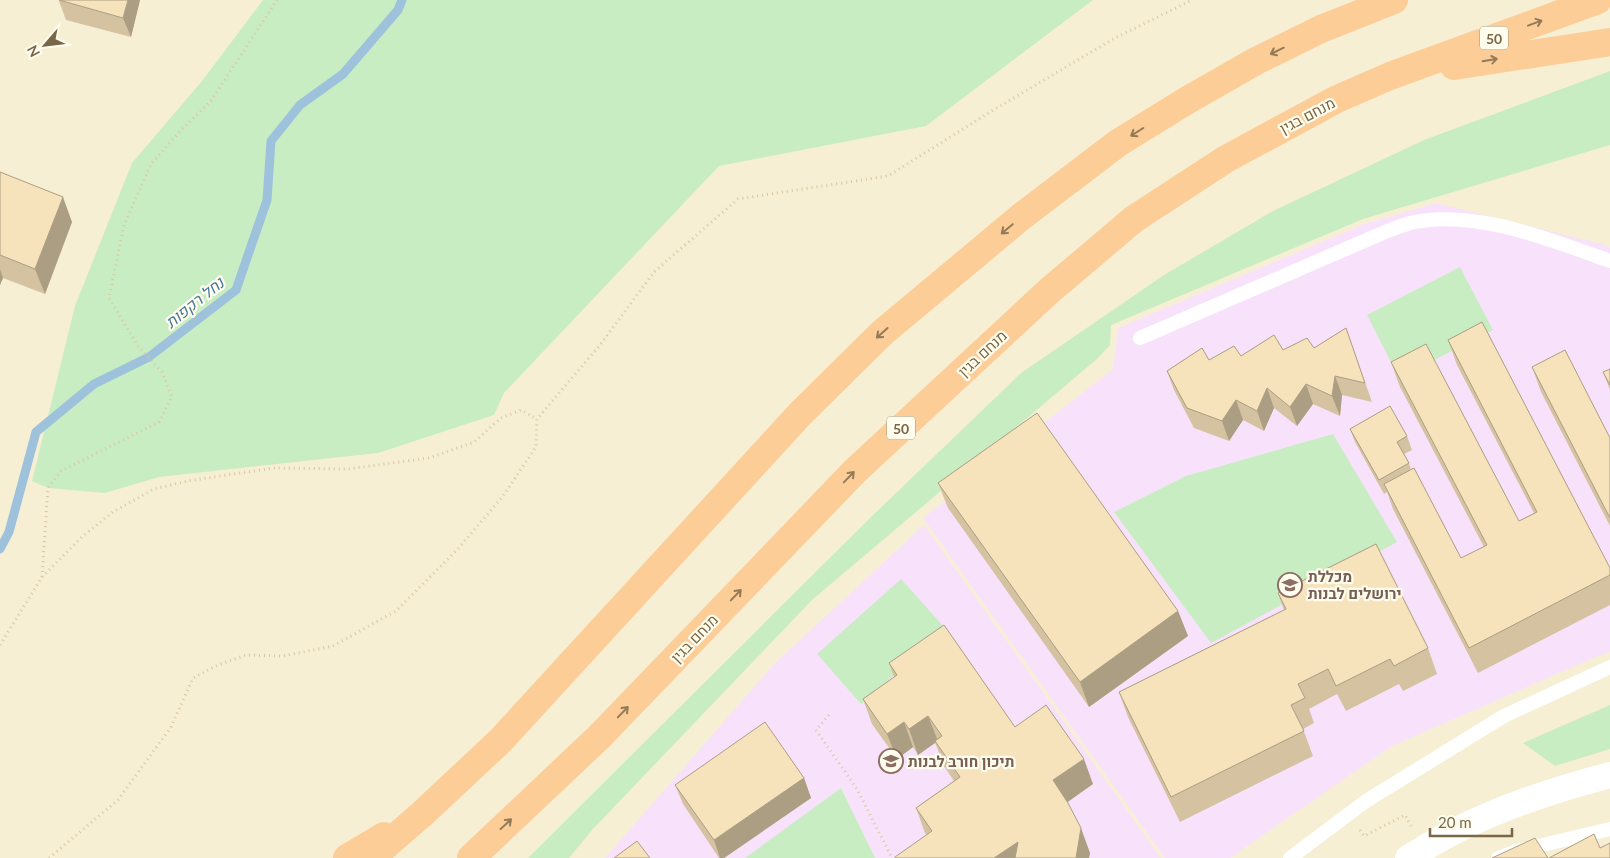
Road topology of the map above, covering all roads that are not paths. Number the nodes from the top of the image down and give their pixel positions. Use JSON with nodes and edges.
{"nodes":[{"id":1,"x":1365,"y":0,"type":"edge"},
{"id":2,"x":1394,"y":0,"type":"edge"},
{"id":3,"x":1598,"y":0,"type":"edge"},
{"id":4,"x":1321,"y":29,"type":"junction"},
{"id":5,"x":1610,"y":42,"type":"edge"},
{"id":6,"x":1390,"y":76,"type":"junction"},
{"id":7,"x":1610,"y":261,"type":"edge"},
{"id":8,"x":1140,"y":338,"type":"dead end"},
{"id":9,"x":1610,"y":667,"type":"edge"},
{"id":10,"x":1610,"y":775,"type":"edge"},
{"id":11,"x":422,"y":814,"type":"junction"},
{"id":12,"x":1610,"y":829,"type":"edge"},
{"id":13,"x":1416,"y":853,"type":"edge"},
{"id":14,"x":347,"y":858,"type":"edge"},
{"id":15,"x":371,"y":858,"type":"edge"},
{"id":16,"x":471,"y":858,"type":"edge"},
{"id":17,"x":1290,"y":858,"type":"edge"},
{"id":18,"x":1498,"y":858,"type":"edge"}],
"edges":[{"from":1,"to":4,"type":"highway"},
{"from":2,"to":4,"type":"highway"},
{"from":6,"to":3,"type":"highway","name":"מנחם בגין","number":"50","one_way":true},
{"from":4,"to":11,"type":"highway","one_way":true},
{"from":6,"to":5,"type":"highway","one_way":true},
{"from":16,"to":6,"type":"highway","name":"מנחם בגין","number":"50","one_way":true},
{"from":7,"to":8,"type":"lane"},
{"from":9,"to":17,"type":"lane"},
{"from":10,"to":13,"type":"street"},
{"from":11,"to":14,"type":"highway"},
{"from":11,"to":15,"type":"highway"},
{"from":12,"to":18,"type":"lane"}]}
